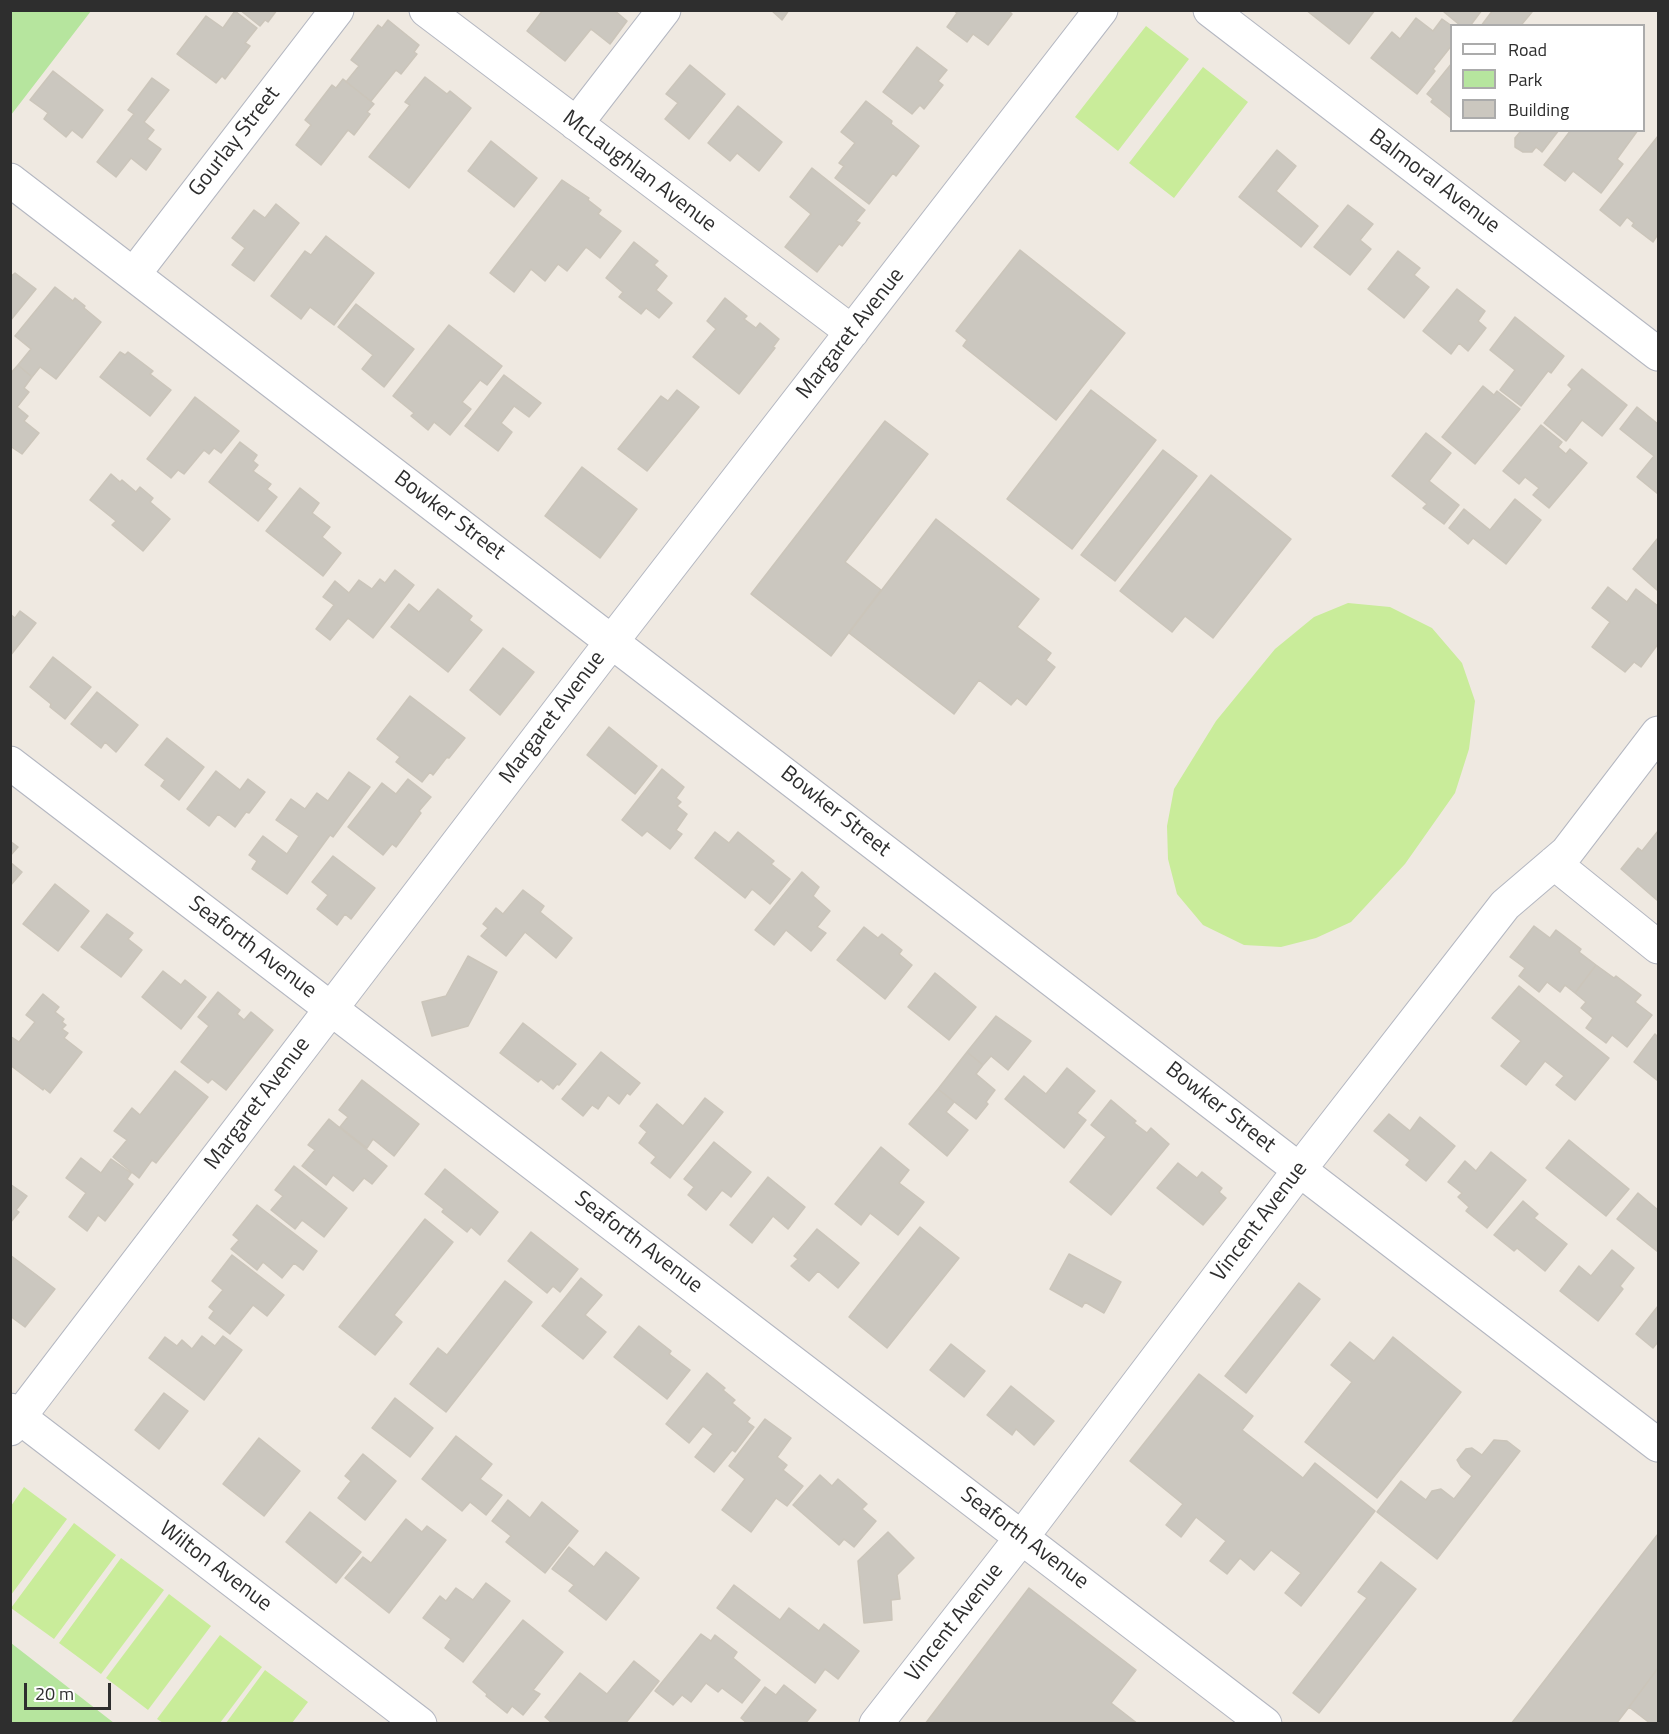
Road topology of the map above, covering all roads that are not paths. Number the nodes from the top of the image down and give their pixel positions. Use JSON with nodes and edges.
{"nodes":[{"id":1,"x":337,"y":10,"type":"edge"},
{"id":2,"x":426,"y":10,"type":"edge"},
{"id":3,"x":664,"y":10,"type":"edge"},
{"id":4,"x":1101,"y":10,"type":"edge"},
{"id":5,"x":1210,"y":10,"type":"edge"},
{"id":6,"x":576,"y":124,"type":"junction"},
{"id":7,"x":10,"y":180,"type":"edge"},
{"id":8,"x":134,"y":274,"type":"junction"},
{"id":9,"x":852,"y":332,"type":"junction"},
{"id":10,"x":1659,"y":354,"type":"edge"},
{"id":11,"x":612,"y":641,"type":"junction"},
{"id":12,"x":1659,"y":734,"type":"edge"},
{"id":13,"x":10,"y":763,"type":"edge"},
{"id":14,"x":1554,"y":863,"type":"junction"},
{"id":15,"x":1659,"y":947,"type":"edge"},
{"id":16,"x":331,"y":1009,"type":"junction"},
{"id":17,"x":1300,"y":1170,"type":"junction"},
{"id":18,"x":14,"y":1419,"type":"edge"},
{"id":19,"x":1659,"y":1445,"type":"edge"},
{"id":20,"x":1022,"y":1537,"type":"junction"},
{"id":21,"x":420,"y":1724,"type":"edge"},
{"id":22,"x":876,"y":1724,"type":"edge"},
{"id":23,"x":1265,"y":1724,"type":"edge"}],
"edges":[{"from":1,"to":8,"type":"street","name":"Gourlay Street"},
{"from":2,"to":6,"type":"street","name":"McLaughlan Avenue"},
{"from":3,"to":6,"type":"street"},
{"from":4,"to":9,"type":"street","name":"Margaret Avenue"},
{"from":5,"to":10,"type":"street","name":"Balmoral Avenue"},
{"from":6,"to":9,"type":"street","name":"McLaughlan Avenue"},
{"from":7,"to":8,"type":"street","name":"Bowker Street"},
{"from":8,"to":11,"type":"street","name":"Bowker Street"},
{"from":9,"to":11,"type":"street","name":"Margaret Avenue"},
{"from":11,"to":16,"type":"street","name":"Margaret Avenue"},
{"from":11,"to":17,"type":"street","name":"Bowker Street"},
{"from":12,"to":14,"type":"street","name":"Vincent Avenue"},
{"from":13,"to":16,"type":"street","name":"Seaforth Avenue"},
{"from":14,"to":15,"type":"street"},
{"from":14,"to":17,"type":"street","name":"Vincent Avenue"},
{"from":16,"to":18,"type":"street","name":"Margaret Avenue"},
{"from":16,"to":20,"type":"street","name":"Seaforth Avenue"},
{"from":17,"to":19,"type":"street","name":"Bowker Street"},
{"from":17,"to":20,"type":"street","name":"Vincent Avenue"},
{"from":18,"to":21,"type":"street","name":"Wilton Avenue"},
{"from":20,"to":22,"type":"street","name":"Vincent Avenue"},
{"from":20,"to":23,"type":"street","name":"Seaforth Avenue"}]}
